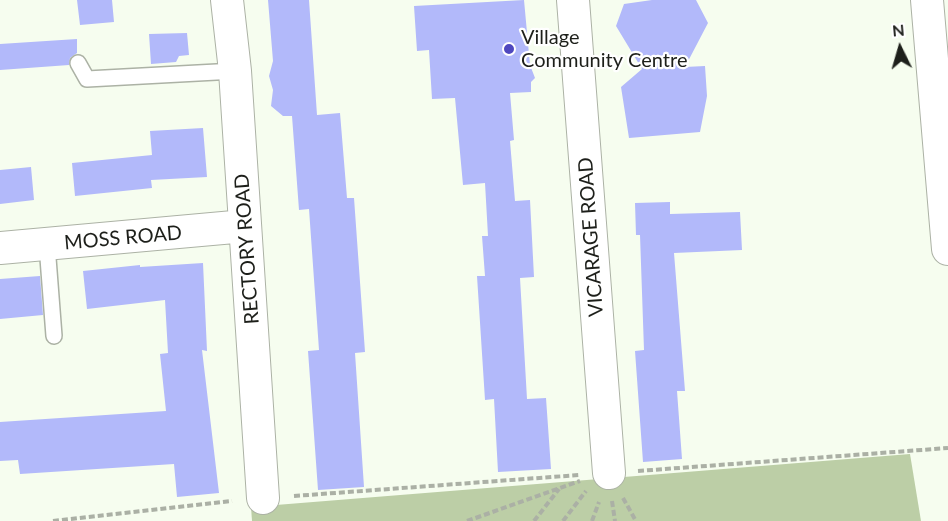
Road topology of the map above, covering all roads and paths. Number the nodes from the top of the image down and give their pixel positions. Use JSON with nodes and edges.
{"nodes":[{"id":1,"x":226,"y":0,"type":"edge"},
{"id":2,"x":573,"y":0,"type":"edge"},
{"id":3,"x":927,"y":0,"type":"edge"},
{"id":4,"x":940,"y":59,"type":"edge"},
{"id":5,"x":78,"y":63,"type":"dead end"},
{"id":6,"x":235,"y":71,"type":"junction"},
{"id":7,"x":245,"y":226,"type":"junction"},
{"id":8,"x":47,"y":245,"type":"junction"},
{"id":9,"x":0,"y":249,"type":"edge"},
{"id":10,"x":948,"y":249,"type":"edge"},
{"id":11,"x":54,"y":336,"type":"dead end"},
{"id":12,"x":948,"y":448,"type":"edge"},
{"id":13,"x":604,"y":474,"type":"junction"},
{"id":14,"x":560,"y":488,"type":"junction"},
{"id":15,"x":262,"y":498,"type":"junction"},
{"id":16,"x":53,"y":521,"type":"edge"},
{"id":17,"x":467,"y":521,"type":"edge"},
{"id":18,"x":534,"y":521,"type":"edge"},
{"id":19,"x":562,"y":521,"type":"edge"}],
"edges":[{"from":1,"to":6,"type":"street","name":"RECTORY ROAD"},
{"from":2,"to":13,"type":"street","name":"VICARAGE ROAD"},
{"from":3,"to":4,"type":"street"},
{"from":4,"to":10,"type":"street"},
{"from":5,"to":6,"type":"lane"},
{"from":6,"to":7,"type":"street","name":"RECTORY ROAD"},
{"from":7,"to":8,"type":"street","name":"MOSS ROAD"},
{"from":7,"to":15,"type":"street","name":"RECTORY ROAD"},
{"from":8,"to":9,"type":"street","name":"MOSS ROAD"},
{"from":8,"to":11,"type":"lane"},
{"from":12,"to":13,"type":"path"},
{"from":13,"to":14,"type":"path"},
{"from":13,"to":15,"type":"path"},
{"from":13,"to":19,"type":"path"},
{"from":14,"to":17,"type":"path"},
{"from":14,"to":18,"type":"path"},
{"from":15,"to":16,"type":"path"}]}
